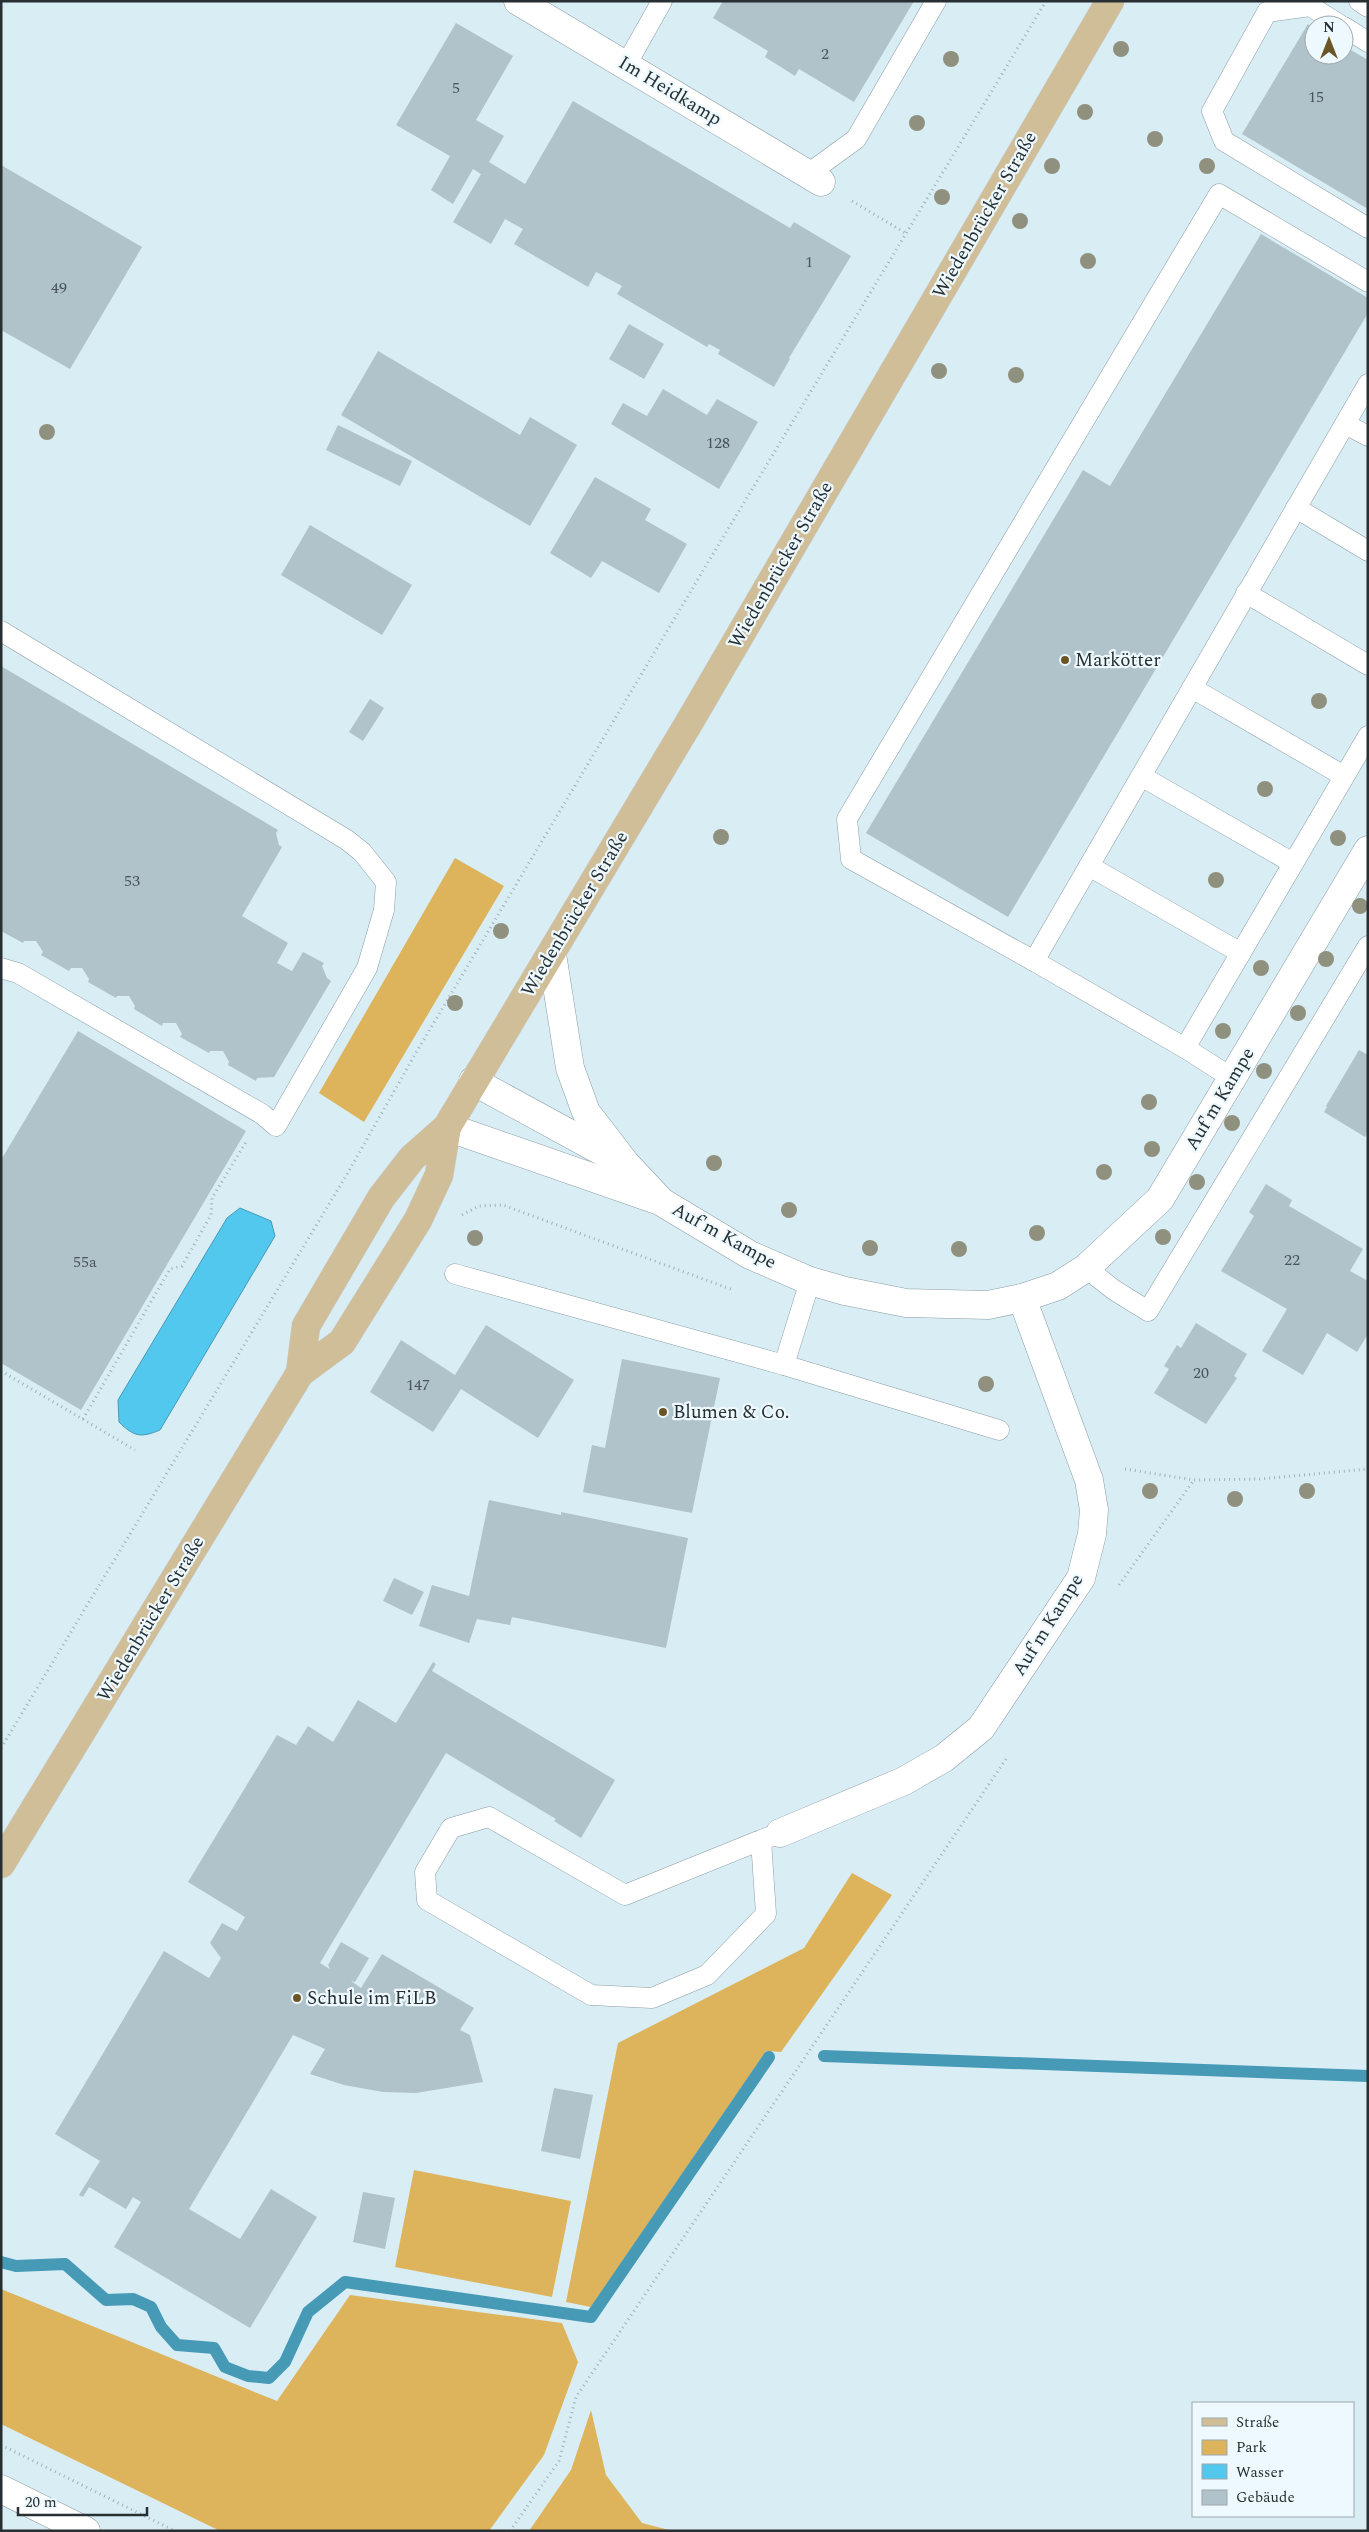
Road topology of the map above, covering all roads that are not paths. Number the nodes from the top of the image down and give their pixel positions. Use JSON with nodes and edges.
{"nodes":[{"id":1,"x":518,"y":1,"type":"edge"},
{"id":2,"x":662,"y":1,"type":"edge"},
{"id":3,"x":936,"y":1,"type":"edge"},
{"id":4,"x":1110,"y":1,"type":"edge"},
{"id":5,"x":1359,"y":1,"type":"edge"},
{"id":6,"x":1368,"y":7,"type":"edge"},
{"id":7,"x":1324,"y":15,"type":"edge"},
{"id":8,"x":1354,"y":33,"type":"edge"},
{"id":9,"x":1368,"y":42,"type":"edge"},
{"id":10,"x":626,"y":65,"type":"junction"},
{"id":11,"x":815,"y":178,"type":"joint"},
{"id":12,"x":1368,"y":228,"type":"edge"},
{"id":13,"x":1368,"y":282,"type":"edge"},
{"id":14,"x":1368,"y":384,"type":"edge"},
{"id":15,"x":1345,"y":424,"type":"junction"},
{"id":16,"x":1368,"y":436,"type":"edge"},
{"id":17,"x":1296,"y":508,"type":"junction"},
{"id":18,"x":1368,"y":551,"type":"edge"},
{"id":19,"x":1246,"y":594,"type":"junction"},
{"id":20,"x":1,"y":631,"type":"edge"},
{"id":21,"x":1368,"y":665,"type":"edge"},
{"id":22,"x":1192,"y":688,"type":"junction"},
{"id":23,"x":1368,"y":736,"type":"edge"},
{"id":24,"x":1141,"y":776,"type":"junction"},
{"id":25,"x":1344,"y":776,"type":"junction"},
{"id":26,"x":1368,"y":850,"type":"edge"},
{"id":27,"x":1293,"y":863,"type":"junction"},
{"id":28,"x":1089,"y":866,"type":"junction"},
{"id":29,"x":1368,"y":946,"type":"edge"},
{"id":30,"x":1241,"y":953,"type":"junction"},
{"id":31,"x":552,"y":954,"type":"junction"},
{"id":32,"x":1034,"y":960,"type":"junction"},
{"id":33,"x":1,"y":968,"type":"edge"},
{"id":34,"x":1186,"y":1048,"type":"junction"},
{"id":35,"x":1232,"y":1078,"type":"junction"},
{"id":36,"x":474,"y":1081,"type":"junction"},
{"id":37,"x":447,"y":1127,"type":"junction"},
{"id":38,"x":626,"y":1164,"type":"junction"},
{"id":39,"x":660,"y":1201,"type":"junction"},
{"id":40,"x":1086,"y":1268,"type":"junction"},
{"id":41,"x":455,"y":1274,"type":"dead end"},
{"id":42,"x":810,"y":1280,"type":"junction"},
{"id":43,"x":1022,"y":1298,"type":"junction"},
{"id":44,"x":784,"y":1366,"type":"junction"},
{"id":45,"x":300,"y":1373,"type":"junction"},
{"id":46,"x":999,"y":1430,"type":"dead end"},
{"id":47,"x":770,"y":1836,"type":"junction"},
{"id":48,"x":1,"y":1864,"type":"edge"},
{"id":49,"x":1,"y":2489,"type":"edge"},
{"id":50,"x":86,"y":2531,"type":"edge"}],
"edges":[{"from":1,"to":10,"type":"street","name":"Im Heidkamp"},
{"from":2,"to":10,"type":"lane"},
{"from":3,"to":11,"type":"lane"},
{"from":4,"to":31,"type":"main road","name":"Wiedenbrücker Straße"},
{"from":5,"to":6,"type":"lane"},
{"from":7,"to":12,"type":"lane"},
{"from":8,"to":9,"type":"lane"},
{"from":10,"to":11,"type":"street","name":"Im Heidkamp"},
{"from":13,"to":32,"type":"lane"},
{"from":14,"to":15,"type":"lane"},
{"from":15,"to":16,"type":"lane"},
{"from":15,"to":17,"type":"lane"},
{"from":17,"to":18,"type":"lane"},
{"from":17,"to":19,"type":"lane"},
{"from":19,"to":21,"type":"lane"},
{"from":19,"to":22,"type":"lane"},
{"from":20,"to":33,"type":"lane"},
{"from":22,"to":24,"type":"lane"},
{"from":22,"to":25,"type":"lane"},
{"from":23,"to":25,"type":"lane"},
{"from":24,"to":27,"type":"lane"},
{"from":24,"to":28,"type":"lane"},
{"from":25,"to":27,"type":"lane"},
{"from":26,"to":35,"type":"street","name":"Auf'm Kampe"},
{"from":27,"to":30,"type":"lane"},
{"from":28,"to":30,"type":"lane"},
{"from":28,"to":32,"type":"lane"},
{"from":29,"to":40,"type":"lane"},
{"from":30,"to":34,"type":"lane"},
{"from":31,"to":36,"type":"main road","name":"Wiedenbrücker Straße"},
{"from":31,"to":38,"type":"street","name":"Auf'm Kampe"},
{"from":32,"to":34,"type":"lane"},
{"from":34,"to":35,"type":"lane"},
{"from":35,"to":40,"type":"street","name":"Auf'm Kampe"},
{"from":36,"to":37,"type":"main road","name":"Wiedenbrücker Straße"},
{"from":36,"to":38,"type":"street","name":"Auf'm Kampe"},
{"from":37,"to":39,"type":"street","name":"Auf'm Kampe"},
{"from":37,"to":45,"type":"main road","name":"Wiedenbrücker Straße"},
{"from":37,"to":45,"type":"main road","name":"Wiedenbrücker Straße"},
{"from":38,"to":39,"type":"street","name":"Auf'm Kampe"},
{"from":39,"to":42,"type":"street","name":"Auf'm Kampe"},
{"from":40,"to":43,"type":"street","name":"Auf'm Kampe"},
{"from":41,"to":44,"type":"lane"},
{"from":42,"to":43,"type":"street","name":"Auf'm Kampe"},
{"from":42,"to":44,"type":"lane"},
{"from":43,"to":47,"type":"street","name":"Auf'm Kampe"},
{"from":44,"to":46,"type":"lane"},
{"from":45,"to":48,"type":"main road","name":"Wiedenbrücker Straße"},
{"from":47,"to":47,"type":"lane"},
{"from":49,"to":50,"type":"street"}]}
